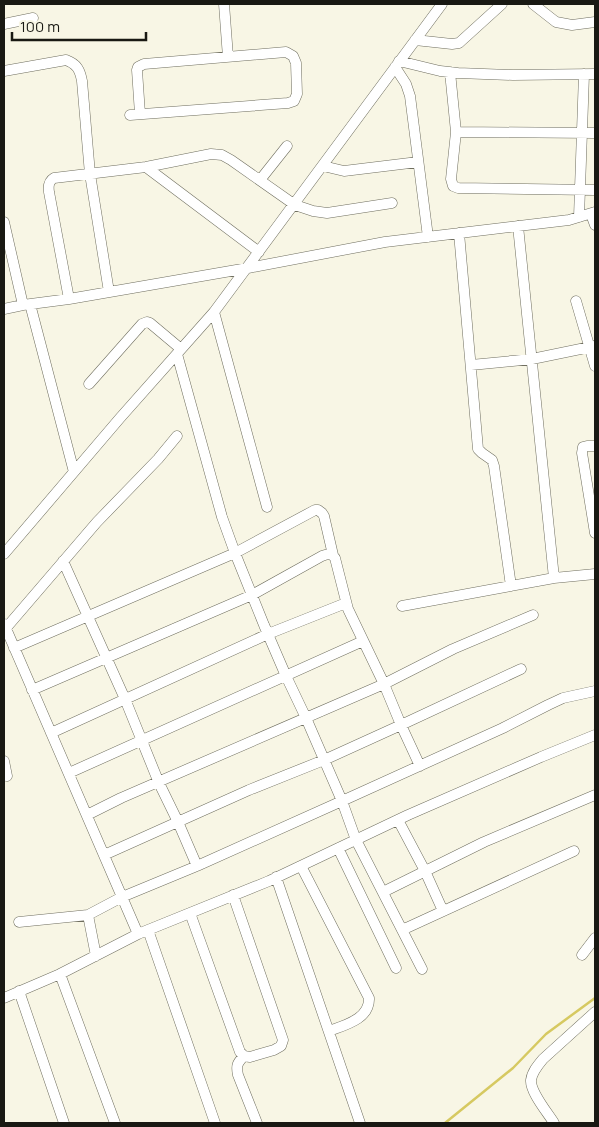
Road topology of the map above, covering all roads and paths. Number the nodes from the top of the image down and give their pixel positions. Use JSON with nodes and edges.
{"nodes":[{"id":1,"x":224,"y":4,"type":"edge"},
{"id":2,"x":442,"y":4,"type":"edge"},
{"id":3,"x":502,"y":4,"type":"edge"},
{"id":4,"x":533,"y":4,"type":"edge"},
{"id":5,"x":33,"y":18,"type":"dead end"},
{"id":6,"x":595,"y":22,"type":"edge"},
{"id":7,"x":4,"y":24,"type":"edge"},
{"id":8,"x":415,"y":40,"type":"junction"},
{"id":9,"x":228,"y":56,"type":"junction"},
{"id":10,"x":397,"y":64,"type":"junction"},
{"id":11,"x":4,"y":71,"type":"edge"},
{"id":12,"x":450,"y":72,"type":"junction"},
{"id":13,"x":584,"y":74,"type":"junction"},
{"id":14,"x":595,"y":74,"type":"edge"},
{"id":15,"x":456,"y":132,"type":"junction"},
{"id":16,"x":582,"y":133,"type":"junction"},
{"id":17,"x":595,"y":133,"type":"edge"},
{"id":18,"x":286,"y":146,"type":"dead end"},
{"id":19,"x":418,"y":162,"type":"junction"},
{"id":20,"x":323,"y":166,"type":"junction"},
{"id":21,"x":146,"y":167,"type":"junction"},
{"id":22,"x":90,"y":174,"type":"junction"},
{"id":23,"x":260,"y":180,"type":"junction"},
{"id":24,"x":580,"y":190,"type":"junction"},
{"id":25,"x":595,"y":190,"type":"edge"},
{"id":26,"x":392,"y":203,"type":"dead end"},
{"id":27,"x":294,"y":205,"type":"junction"},
{"id":28,"x":593,"y":213,"type":"edge"},
{"id":29,"x":579,"y":216,"type":"junction"},
{"id":30,"x":4,"y":222,"type":"edge"},
{"id":31,"x":595,"y":225,"type":"edge"},
{"id":32,"x":518,"y":226,"type":"junction"},
{"id":33,"x":459,"y":233,"type":"junction"},
{"id":34,"x":428,"y":237,"type":"junction"},
{"id":35,"x":259,"y":252,"type":"junction"},
{"id":36,"x":248,"y":268,"type":"junction"},
{"id":37,"x":109,"y":292,"type":"junction"},
{"id":38,"x":69,"y":299,"type":"junction"},
{"id":39,"x":576,"y":301,"type":"dead end"},
{"id":40,"x":27,"y":305,"type":"junction"},
{"id":41,"x":4,"y":309,"type":"edge"},
{"id":42,"x":214,"y":312,"type":"junction"},
{"id":43,"x":593,"y":347,"type":"edge"},
{"id":44,"x":179,"y":352,"type":"junction"},
{"id":45,"x":532,"y":359,"type":"junction"},
{"id":46,"x":471,"y":365,"type":"junction"},
{"id":47,"x":595,"y":366,"type":"edge"},
{"id":48,"x":89,"y":384,"type":"dead end"},
{"id":49,"x":177,"y":436,"type":"dead end"},
{"id":50,"x":595,"y":446,"type":"edge"},
{"id":51,"x":74,"y":472,"type":"junction"},
{"id":52,"x":267,"y":507,"type":"dead end"},
{"id":53,"x":595,"y":533,"type":"edge"},
{"id":54,"x":235,"y":552,"type":"junction"},
{"id":55,"x":4,"y":554,"type":"edge"},
{"id":56,"x":332,"y":555,"type":"junction"},
{"id":57,"x":63,"y":561,"type":"junction"},
{"id":58,"x":595,"y":574,"type":"edge"},
{"id":59,"x":554,"y":578,"type":"junction"},
{"id":60,"x":511,"y":586,"type":"junction"},
{"id":61,"x":252,"y":595,"type":"junction"},
{"id":62,"x":346,"y":603,"type":"junction"},
{"id":63,"x":402,"y":606,"type":"dead end"},
{"id":64,"x":533,"y":615,"type":"dead end"},
{"id":65,"x":87,"y":617,"type":"junction"},
{"id":66,"x":5,"y":626,"type":"edge"},
{"id":67,"x":268,"y":634,"type":"junction"},
{"id":68,"x":363,"y":641,"type":"junction"},
{"id":69,"x":14,"y":648,"type":"junction"},
{"id":70,"x":106,"y":657,"type":"junction"},
{"id":71,"x":521,"y":669,"type":"dead end"},
{"id":72,"x":286,"y":676,"type":"junction"},
{"id":73,"x":384,"y":684,"type":"junction"},
{"id":74,"x":32,"y":690,"type":"junction"},
{"id":75,"x":595,"y":691,"type":"edge"},
{"id":76,"x":126,"y":699,"type":"junction"},
{"id":77,"x":306,"y":718,"type":"junction"},
{"id":78,"x":401,"y":725,"type":"junction"},
{"id":79,"x":51,"y":733,"type":"junction"},
{"id":80,"x":595,"y":735,"type":"edge"},
{"id":81,"x":142,"y":740,"type":"junction"},
{"id":82,"x":324,"y":760,"type":"junction"},
{"id":83,"x":4,"y":761,"type":"edge"},
{"id":84,"x":420,"y":766,"type":"junction"},
{"id":85,"x":69,"y":773,"type":"junction"},
{"id":86,"x":7,"y":776,"type":"dead end"},
{"id":87,"x":158,"y":783,"type":"junction"},
{"id":88,"x":595,"y":795,"type":"edge"},
{"id":89,"x":342,"y":801,"type":"junction"},
{"id":90,"x":87,"y":815,"type":"junction"},
{"id":91,"x":398,"y":820,"type":"junction"},
{"id":92,"x":178,"y":822,"type":"junction"},
{"id":93,"x":356,"y":840,"type":"junction"},
{"id":94,"x":338,"y":848,"type":"junction"},
{"id":95,"x":574,"y":852,"type":"dead end"},
{"id":96,"x":104,"y":855,"type":"junction"},
{"id":97,"x":197,"y":866,"type":"junction"},
{"id":98,"x":301,"y":866,"type":"junction"},
{"id":99,"x":425,"y":871,"type":"junction"},
{"id":100,"x":276,"y":877,"type":"junction"},
{"id":101,"x":383,"y":892,"type":"junction"},
{"id":102,"x":233,"y":896,"type":"junction"},
{"id":103,"x":122,"y":897,"type":"junction"},
{"id":104,"x":443,"y":911,"type":"junction"},
{"id":105,"x":190,"y":913,"type":"junction"},
{"id":106,"x":88,"y":915,"type":"junction"},
{"id":107,"x":19,"y":922,"type":"dead end"},
{"id":108,"x":402,"y":930,"type":"junction"},
{"id":109,"x":143,"y":932,"type":"junction"},
{"id":110,"x":595,"y":938,"type":"edge"},
{"id":111,"x":582,"y":955,"type":"dead end"},
{"id":112,"x":96,"y":956,"type":"junction"},
{"id":113,"x":396,"y":968,"type":"dead end"},
{"id":114,"x":422,"y":969,"type":"dead end"},
{"id":115,"x":60,"y":974,"type":"junction"},
{"id":116,"x":19,"y":991,"type":"junction"},
{"id":117,"x":4,"y":998,"type":"edge"},
{"id":118,"x":595,"y":1012,"type":"edge"},
{"id":119,"x":329,"y":1030,"type":"junction"},
{"id":120,"x":244,"y":1056,"type":"junction"},
{"id":121,"x":64,"y":1123,"type":"edge"},
{"id":122,"x":114,"y":1123,"type":"edge"},
{"id":123,"x":215,"y":1123,"type":"edge"},
{"id":124,"x":257,"y":1123,"type":"edge"},
{"id":125,"x":360,"y":1123,"type":"edge"},
{"id":126,"x":554,"y":1123,"type":"edge"}],
"edges":[{"from":1,"to":9,"type":"street"},
{"from":2,"to":8,"type":"street"},
{"from":3,"to":8,"type":"street"},
{"from":4,"to":6,"type":"street"},
{"from":5,"to":7,"type":"street"},
{"from":8,"to":10,"type":"street"},
{"from":9,"to":9,"type":"street"},
{"from":10,"to":12,"type":"street"},
{"from":10,"to":19,"type":"street"},
{"from":10,"to":20,"type":"street"},
{"from":11,"to":22,"type":"street"},
{"from":12,"to":13,"type":"street"},
{"from":12,"to":15,"type":"street"},
{"from":13,"to":14,"type":"street"},
{"from":13,"to":16,"type":"street"},
{"from":15,"to":16,"type":"street"},
{"from":15,"to":24,"type":"street"},
{"from":16,"to":17,"type":"street"},
{"from":16,"to":24,"type":"street"},
{"from":18,"to":23,"type":"street"},
{"from":19,"to":20,"type":"street"},
{"from":19,"to":34,"type":"street"},
{"from":20,"to":27,"type":"street"},
{"from":21,"to":22,"type":"street"},
{"from":21,"to":23,"type":"street"},
{"from":21,"to":35,"type":"street"},
{"from":22,"to":37,"type":"street"},
{"from":22,"to":38,"type":"street"},
{"from":23,"to":27,"type":"street"},
{"from":24,"to":25,"type":"street"},
{"from":24,"to":29,"type":"street"},
{"from":26,"to":27,"type":"street"},
{"from":27,"to":35,"type":"street"},
{"from":28,"to":29,"type":"street"},
{"from":28,"to":31,"type":"street"},
{"from":29,"to":32,"type":"street"},
{"from":30,"to":40,"type":"street"},
{"from":32,"to":33,"type":"street"},
{"from":32,"to":45,"type":"street"},
{"from":33,"to":34,"type":"street"},
{"from":33,"to":46,"type":"street"},
{"from":34,"to":36,"type":"street"},
{"from":35,"to":36,"type":"street"},
{"from":36,"to":37,"type":"street"},
{"from":36,"to":42,"type":"street"},
{"from":37,"to":38,"type":"street"},
{"from":38,"to":40,"type":"street"},
{"from":39,"to":43,"type":"street"},
{"from":40,"to":41,"type":"street"},
{"from":40,"to":51,"type":"street"},
{"from":42,"to":44,"type":"street"},
{"from":42,"to":52,"type":"street"},
{"from":43,"to":45,"type":"street"},
{"from":43,"to":47,"type":"street"},
{"from":44,"to":48,"type":"street"},
{"from":44,"to":51,"type":"street"},
{"from":44,"to":54,"type":"street"},
{"from":45,"to":46,"type":"street"},
{"from":45,"to":59,"type":"street"},
{"from":46,"to":60,"type":"street"},
{"from":49,"to":57,"type":"street"},
{"from":50,"to":53,"type":"street"},
{"from":51,"to":55,"type":"street"},
{"from":54,"to":56,"type":"street"},
{"from":54,"to":61,"type":"street"},
{"from":54,"to":65,"type":"street"},
{"from":56,"to":61,"type":"street"},
{"from":56,"to":62,"type":"street"},
{"from":57,"to":65,"type":"street"},
{"from":57,"to":66,"type":"street"},
{"from":58,"to":59,"type":"street"},
{"from":59,"to":60,"type":"street"},
{"from":60,"to":63,"type":"street"},
{"from":61,"to":67,"type":"street"},
{"from":61,"to":70,"type":"street"},
{"from":62,"to":67,"type":"street"},
{"from":62,"to":68,"type":"street"},
{"from":64,"to":73,"type":"street"},
{"from":65,"to":69,"type":"street"},
{"from":65,"to":70,"type":"street"},
{"from":66,"to":69,"type":"street"},
{"from":67,"to":72,"type":"street"},
{"from":67,"to":76,"type":"street"},
{"from":68,"to":72,"type":"street"},
{"from":68,"to":73,"type":"street"},
{"from":69,"to":74,"type":"street"},
{"from":70,"to":74,"type":"street"},
{"from":70,"to":76,"type":"street"},
{"from":71,"to":78,"type":"street"},
{"from":72,"to":77,"type":"street"},
{"from":72,"to":81,"type":"street"},
{"from":73,"to":77,"type":"street"},
{"from":73,"to":78,"type":"street"},
{"from":74,"to":79,"type":"street"},
{"from":75,"to":84,"type":"street"},
{"from":76,"to":79,"type":"street"},
{"from":76,"to":81,"type":"street"},
{"from":77,"to":82,"type":"street"},
{"from":77,"to":87,"type":"street"},
{"from":78,"to":82,"type":"street"},
{"from":78,"to":84,"type":"street"},
{"from":79,"to":85,"type":"street"},
{"from":80,"to":91,"type":"street"},
{"from":81,"to":85,"type":"street"},
{"from":81,"to":87,"type":"street"},
{"from":82,"to":89,"type":"street"},
{"from":82,"to":92,"type":"street"},
{"from":83,"to":86,"type":"street"},
{"from":84,"to":89,"type":"street"},
{"from":85,"to":90,"type":"street"},
{"from":87,"to":90,"type":"street"},
{"from":87,"to":92,"type":"street"},
{"from":88,"to":99,"type":"street"},
{"from":89,"to":93,"type":"street"},
{"from":89,"to":97,"type":"street"},
{"from":90,"to":96,"type":"street"},
{"from":91,"to":93,"type":"street"},
{"from":91,"to":99,"type":"street"},
{"from":92,"to":96,"type":"street"},
{"from":92,"to":97,"type":"street"},
{"from":93,"to":94,"type":"street"},
{"from":93,"to":101,"type":"street"},
{"from":94,"to":98,"type":"street"},
{"from":94,"to":113,"type":"street"},
{"from":95,"to":104,"type":"street"},
{"from":96,"to":103,"type":"street"},
{"from":97,"to":103,"type":"street"},
{"from":98,"to":100,"type":"street"},
{"from":98,"to":119,"type":"street"},
{"from":99,"to":101,"type":"street"},
{"from":99,"to":104,"type":"street"},
{"from":100,"to":102,"type":"street"},
{"from":100,"to":119,"type":"street"},
{"from":101,"to":108,"type":"street"},
{"from":102,"to":105,"type":"street"},
{"from":102,"to":120,"type":"street"},
{"from":103,"to":106,"type":"street"},
{"from":103,"to":109,"type":"street"},
{"from":104,"to":108,"type":"street"},
{"from":105,"to":109,"type":"street"},
{"from":105,"to":120,"type":"street"},
{"from":106,"to":107,"type":"street"},
{"from":106,"to":112,"type":"street"},
{"from":108,"to":114,"type":"street"},
{"from":109,"to":112,"type":"street"},
{"from":109,"to":123,"type":"street"},
{"from":110,"to":111,"type":"street"},
{"from":112,"to":115,"type":"street"},
{"from":115,"to":116,"type":"street"},
{"from":115,"to":122,"type":"street"},
{"from":116,"to":117,"type":"street"},
{"from":116,"to":121,"type":"street"},
{"from":118,"to":126,"type":"street"},
{"from":119,"to":125,"type":"street"},
{"from":120,"to":124,"type":"street"}]}
